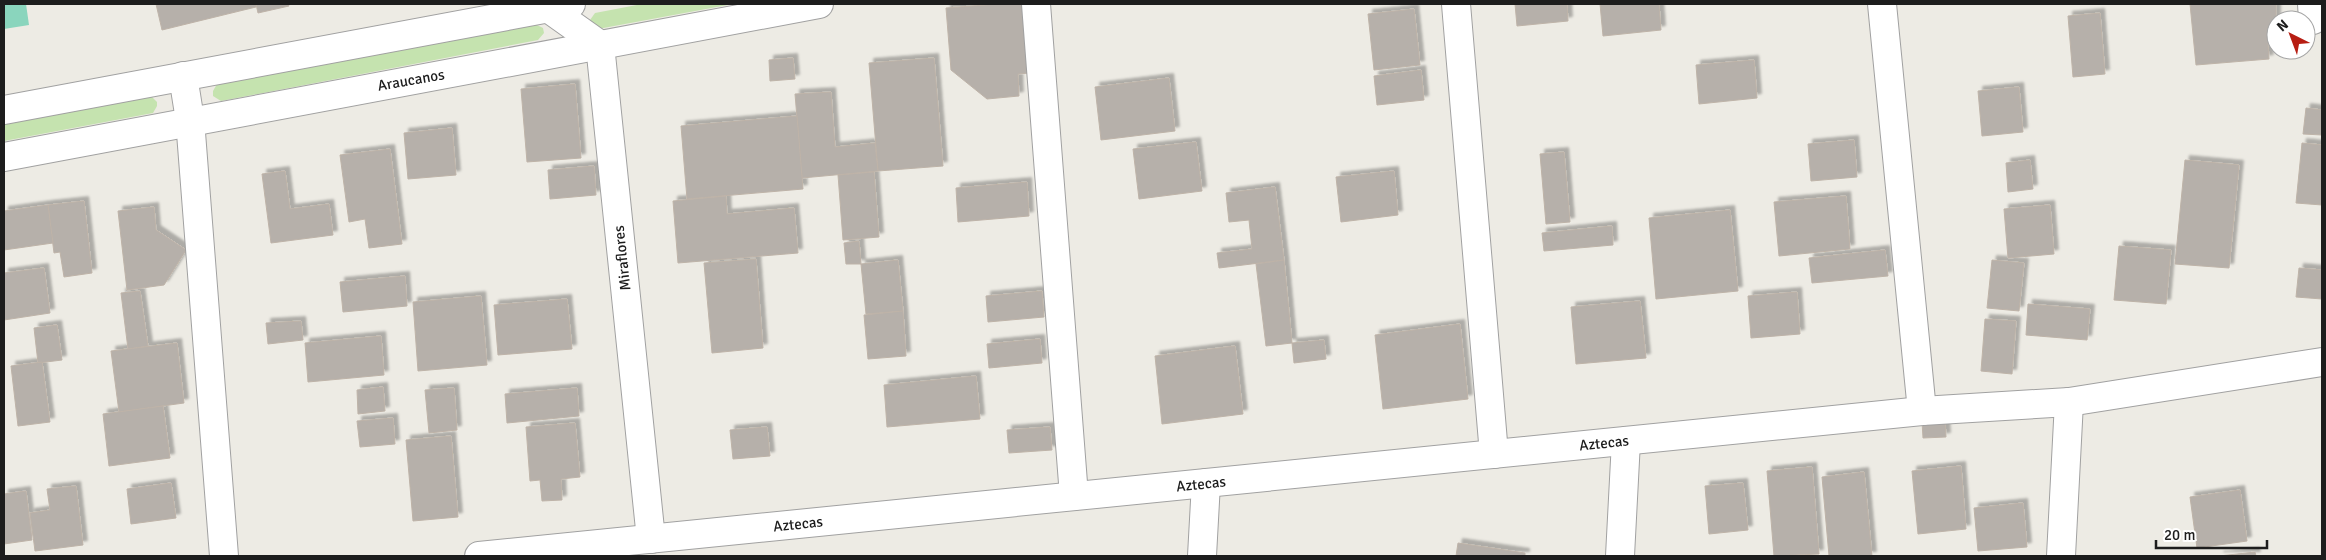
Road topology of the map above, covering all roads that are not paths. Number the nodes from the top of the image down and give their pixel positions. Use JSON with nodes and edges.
{"nodes":[{"id":1,"x":819,"y":4,"type":"edge"},
{"id":2,"x":1036,"y":4,"type":"edge"},
{"id":3,"x":1456,"y":4,"type":"edge"},
{"id":4,"x":1882,"y":4,"type":"edge"},
{"id":5,"x":556,"y":5,"type":"edge"},
{"id":6,"x":600,"y":45,"type":"junction"},
{"id":7,"x":183,"y":76,"type":"junction"},
{"id":8,"x":4,"y":110,"type":"edge"},
{"id":9,"x":190,"y":120,"type":"junction"},
{"id":10,"x":4,"y":157,"type":"edge"},
{"id":11,"x":2322,"y":362,"type":"edge"},
{"id":12,"x":2069,"y":402,"type":"junction"},
{"id":13,"x":1922,"y":411,"type":"junction"},
{"id":14,"x":1626,"y":441,"type":"junction"},
{"id":15,"x":1494,"y":454,"type":"junction"},
{"id":16,"x":1206,"y":483,"type":"junction"},
{"id":17,"x":1074,"y":496,"type":"junction"},
{"id":18,"x":651,"y":539,"type":"junction"},
{"id":19,"x":224,"y":556,"type":"edge"},
{"id":20,"x":479,"y":556,"type":"edge"},
{"id":21,"x":1202,"y":556,"type":"edge"},
{"id":22,"x":1620,"y":556,"type":"edge"},
{"id":23,"x":2061,"y":556,"type":"edge"}],
"edges":[{"from":1,"to":6,"type":"street","name":"Araucanos"},
{"from":2,"to":17,"type":"street"},
{"from":3,"to":15,"type":"street"},
{"from":4,"to":13,"type":"street"},
{"from":5,"to":6,"type":"street"},
{"from":5,"to":7,"type":"street"},
{"from":6,"to":9,"type":"street","name":"Araucanos"},
{"from":6,"to":18,"type":"street","name":"Miraflores"},
{"from":7,"to":8,"type":"street"},
{"from":7,"to":9,"type":"street"},
{"from":9,"to":10,"type":"street","name":"Araucanos"},
{"from":9,"to":19,"type":"street"},
{"from":11,"to":12,"type":"street","name":"Aztecas"},
{"from":12,"to":13,"type":"street","name":"Aztecas"},
{"from":12,"to":23,"type":"street"},
{"from":13,"to":14,"type":"street","name":"Aztecas"},
{"from":14,"to":15,"type":"street","name":"Aztecas"},
{"from":14,"to":22,"type":"street"},
{"from":15,"to":16,"type":"street","name":"Aztecas"},
{"from":16,"to":17,"type":"street","name":"Aztecas"},
{"from":16,"to":21,"type":"street"},
{"from":17,"to":18,"type":"street","name":"Aztecas"},
{"from":18,"to":20,"type":"street","name":"Aztecas"}]}
